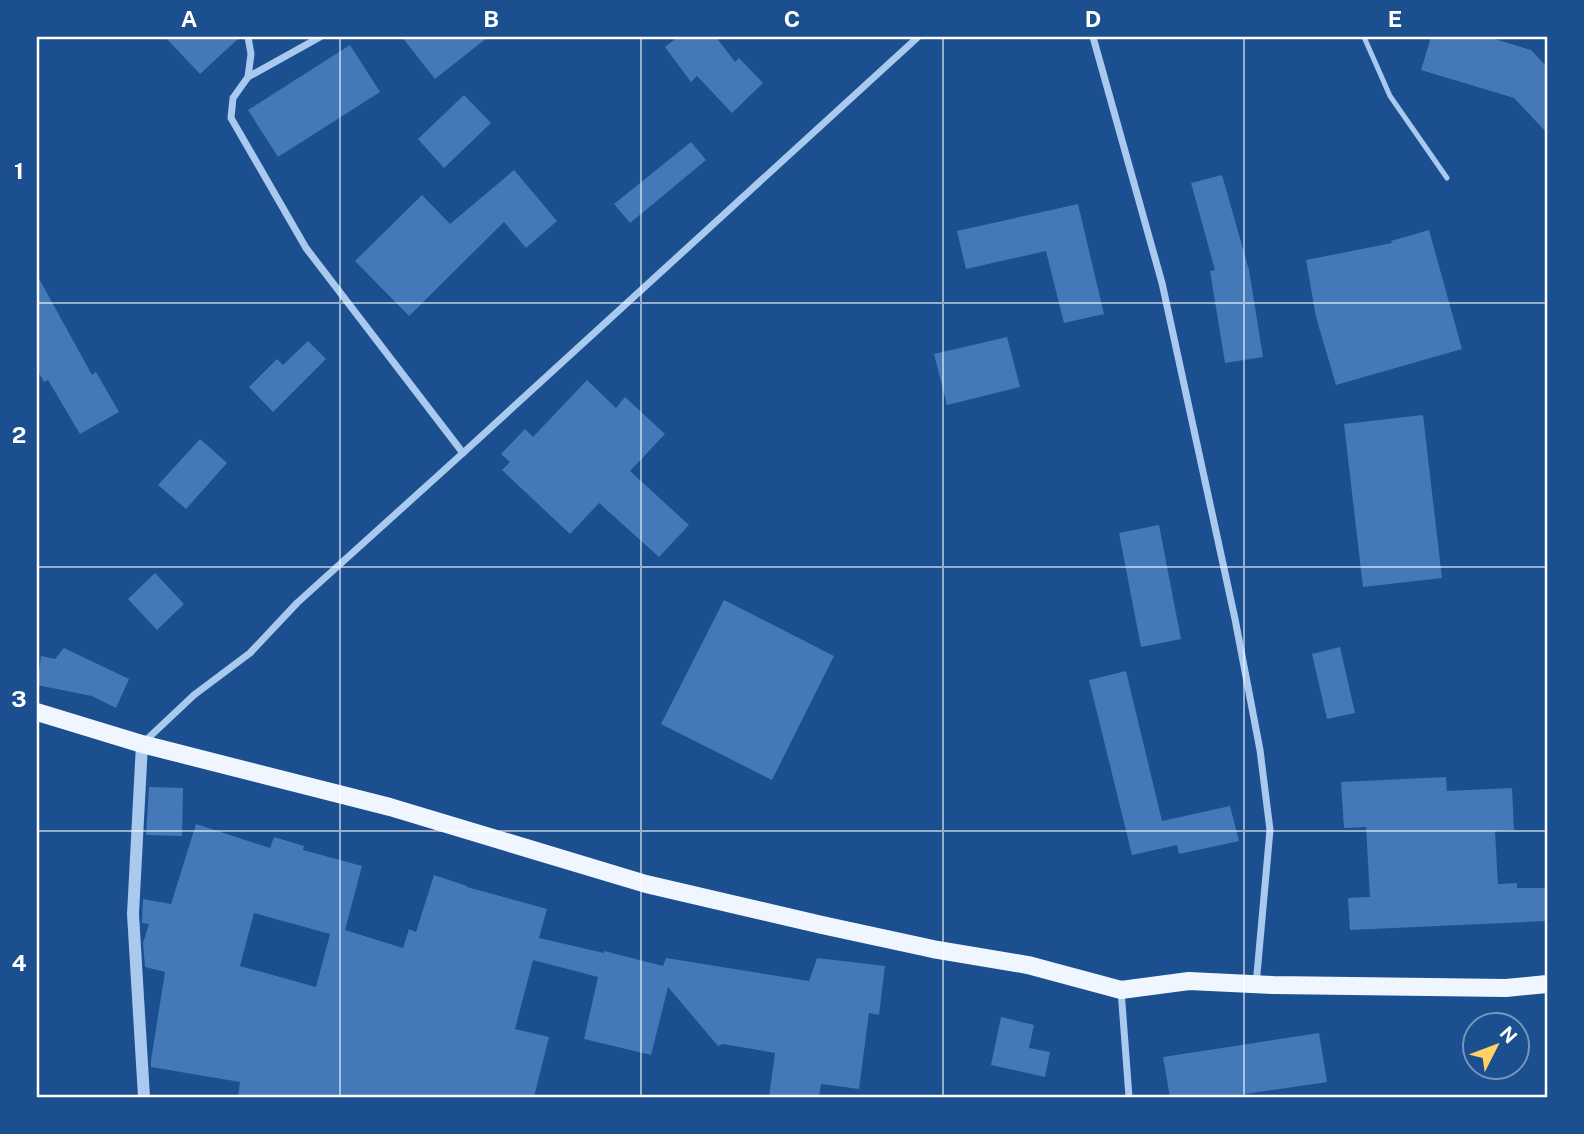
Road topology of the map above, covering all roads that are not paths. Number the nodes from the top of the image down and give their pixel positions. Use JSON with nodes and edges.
{"nodes":[{"id":1,"x":248,"y":37,"type":"edge"},
{"id":2,"x":320,"y":37,"type":"edge"},
{"id":3,"x":918,"y":37,"type":"edge"},
{"id":4,"x":1093,"y":37,"type":"edge"},
{"id":5,"x":1364,"y":37,"type":"edge"},
{"id":6,"x":248,"y":77,"type":"junction"},
{"id":7,"x":1447,"y":178,"type":"dead end"},
{"id":8,"x":463,"y":453,"type":"junction"},
{"id":9,"x":37,"y":712,"type":"edge"},
{"id":10,"x":142,"y":744,"type":"junction"},
{"id":11,"x":1547,"y":984,"type":"edge"},
{"id":12,"x":1256,"y":985,"type":"junction"},
{"id":13,"x":1121,"y":990,"type":"junction"},
{"id":14,"x":144,"y":1097,"type":"edge"},
{"id":15,"x":1129,"y":1097,"type":"edge"}],
"edges":[{"from":1,"to":6,"type":"street"},
{"from":2,"to":6,"type":"street"},
{"from":3,"to":8,"type":"street"},
{"from":4,"to":12,"type":"street"},
{"from":5,"to":7,"type":"lane"},
{"from":6,"to":8,"type":"street"},
{"from":8,"to":10,"type":"street"},
{"from":9,"to":10,"type":"main road"},
{"from":10,"to":13,"type":"main road"},
{"from":10,"to":14,"type":"street"},
{"from":11,"to":12,"type":"main road"},
{"from":12,"to":13,"type":"main road"},
{"from":13,"to":15,"type":"street"}]}
